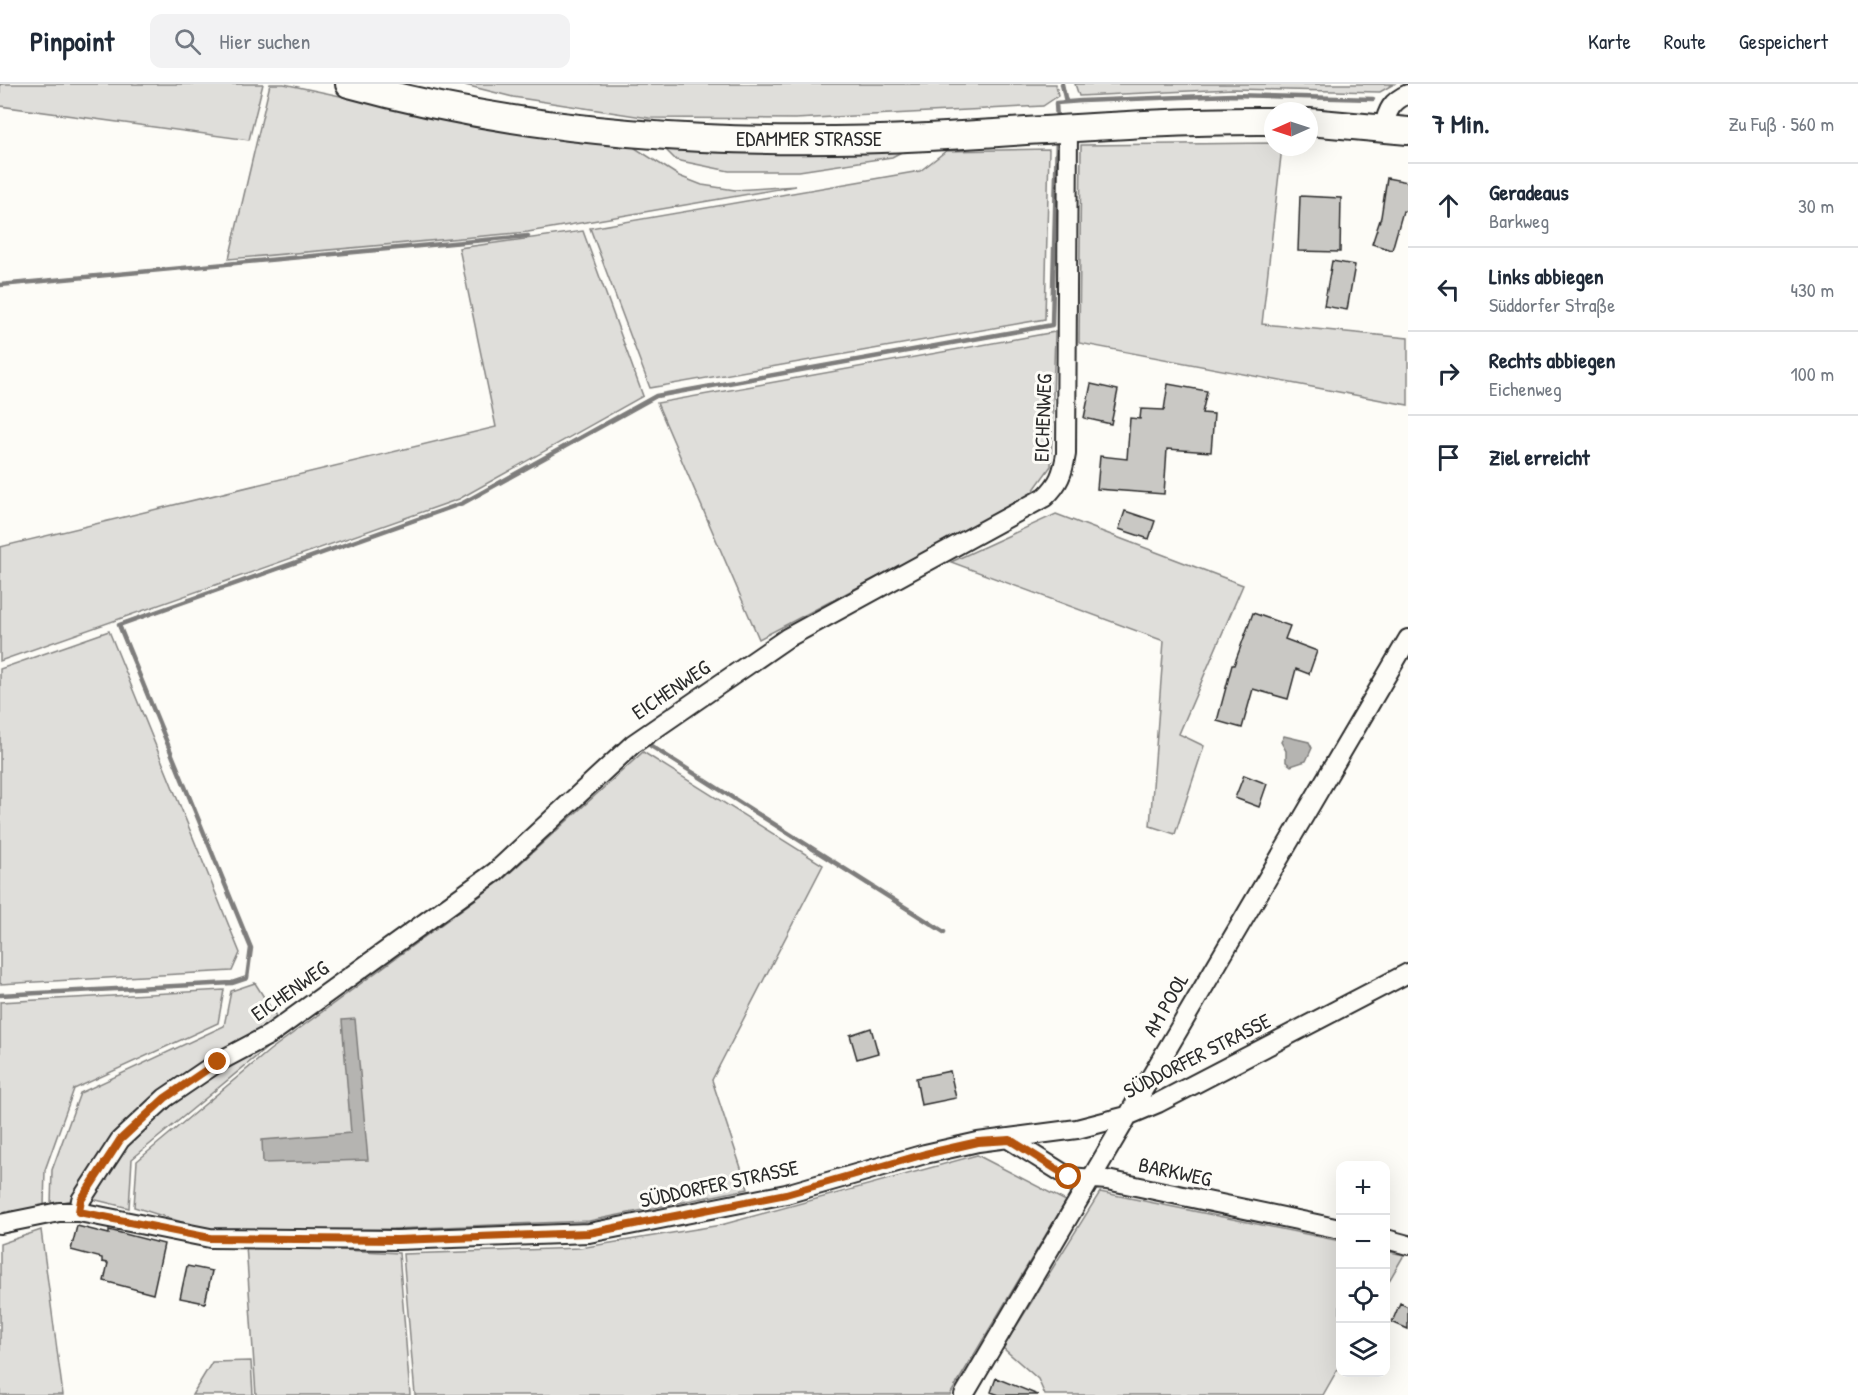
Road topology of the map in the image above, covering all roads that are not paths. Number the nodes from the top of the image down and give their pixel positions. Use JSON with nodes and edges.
{"nodes":[{"id":1,"x":349,"y":84,"type":"edge"},
{"id":2,"x":1408,"y":94,"type":"edge"},
{"id":3,"x":1264,"y":121,"type":"edge"},
{"id":4,"x":1318,"y":123,"type":"edge"},
{"id":5,"x":1060,"y":128,"type":"junction"},
{"id":6,"x":1396,"y":129,"type":"edge"},
{"id":7,"x":1408,"y":639,"type":"edge"},
{"id":8,"x":1408,"y":973,"type":"edge"},
{"id":9,"x":1127,"y":1116,"type":"junction"},
{"id":10,"x":1010,"y":1140,"type":"junction"},
{"id":11,"x":1089,"y":1179,"type":"junction"},
{"id":12,"x":79,"y":1212,"type":"junction"},
{"id":13,"x":0,"y":1224,"type":"edge"},
{"id":14,"x":1336,"y":1228,"type":"edge"},
{"id":15,"x":1390,"y":1240,"type":"edge"},
{"id":16,"x":1408,"y":1245,"type":"edge"},
{"id":17,"x":964,"y":1395,"type":"edge"}],
"edges":[{"from":1,"to":5,"type":"main road","name":"EDAMMER STRASSE"},
{"from":2,"to":6,"type":"street"},
{"from":3,"to":5,"type":"main road","name":"EDAMMER STRASSE"},
{"from":4,"to":6,"type":"main road"},
{"from":5,"to":12,"type":"street","name":"EICHENWEG"},
{"from":7,"to":9,"type":"street","name":"AM POOL"},
{"from":8,"to":9,"type":"street","name":"SÜDDORFER STRASSE"},
{"from":9,"to":10,"type":"street","name":"SÜDDORFER STRASSE"},
{"from":9,"to":11,"type":"street","name":"AM POOL"},
{"from":10,"to":11,"type":"street","name":"BARKWEG"},
{"from":10,"to":12,"type":"street","name":"SÜDDORFER STRASSE"},
{"from":11,"to":14,"type":"street","name":"BARKWEG"},
{"from":11,"to":17,"type":"street","name":"AM POOL"},
{"from":12,"to":13,"type":"street","name":"SÜDDORFER STRASSE"},
{"from":15,"to":16,"type":"street"}]}
